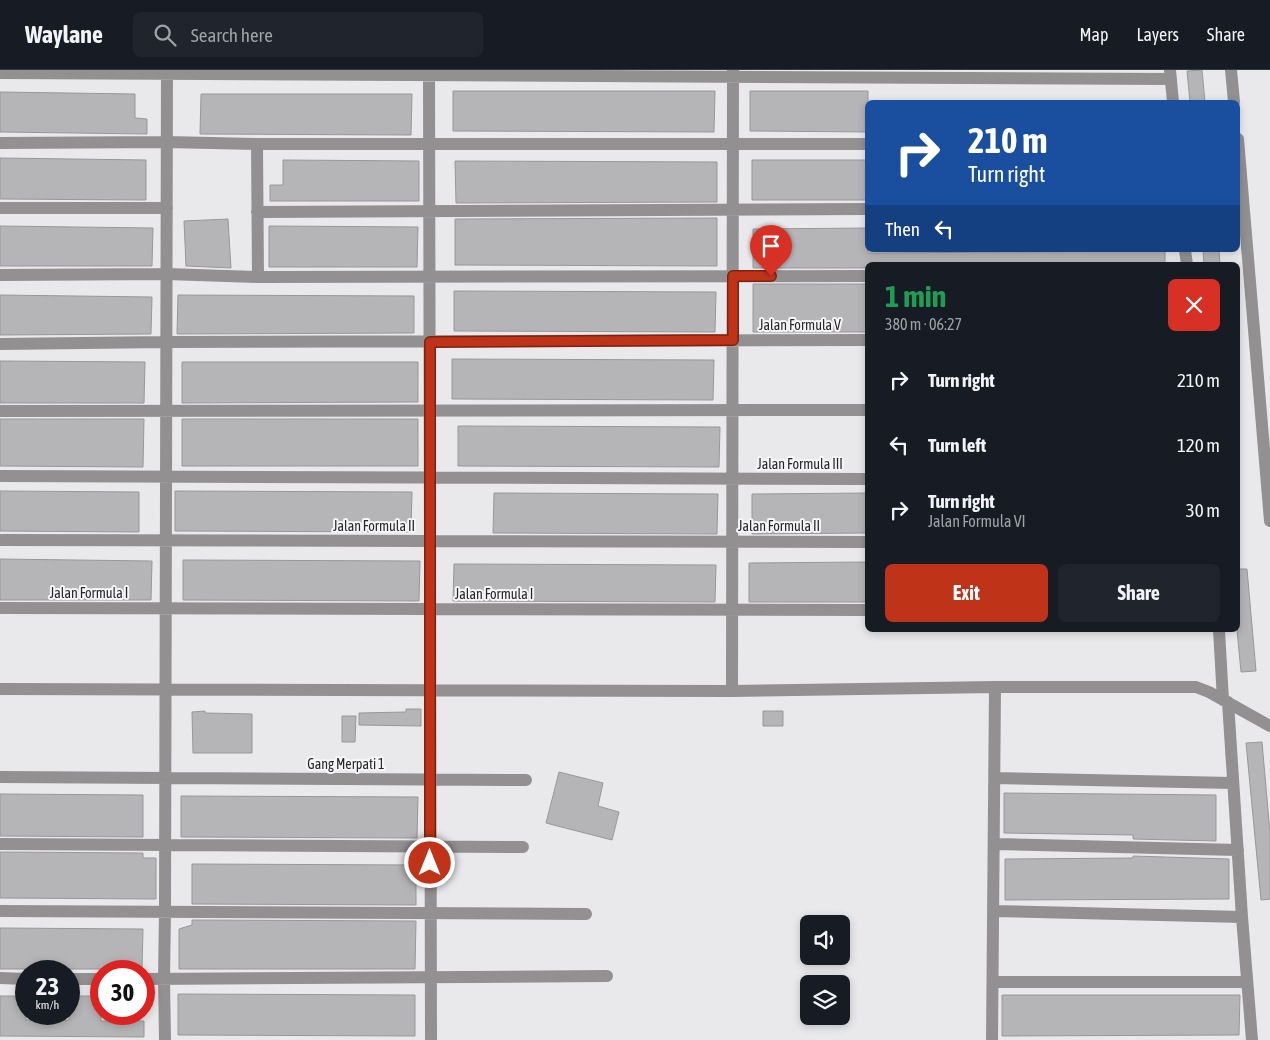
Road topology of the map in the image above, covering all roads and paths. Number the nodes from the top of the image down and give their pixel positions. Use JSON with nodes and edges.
{"nodes":[{"id":1,"x":1231,"y":70,"type":"edge"},
{"id":2,"x":167,"y":72,"type":"edge"},
{"id":3,"x":0,"y":73,"type":"edge"},
{"id":4,"x":429,"y":73,"type":"edge"},
{"id":5,"x":733,"y":74,"type":"edge"},
{"id":6,"x":1170,"y":74,"type":"edge"},
{"id":7,"x":1173,"y":100,"type":"edge"},
{"id":8,"x":1234,"y":100,"type":"edge"},
{"id":9,"x":167,"y":142,"type":"junction"},
{"id":10,"x":0,"y":143,"type":"edge"},
{"id":11,"x":257,"y":144,"type":"junction"},
{"id":12,"x":429,"y":144,"type":"junction"},
{"id":13,"x":733,"y":144,"type":"junction"},
{"id":14,"x":865,"y":144,"type":"edge"},
{"id":15,"x":1240,"y":163,"type":"edge"},
{"id":16,"x":0,"y":208,"type":"edge"},
{"id":17,"x":167,"y":208,"type":"junction"},
{"id":18,"x":865,"y":209,"type":"edge"},
{"id":19,"x":429,"y":210,"type":"junction"},
{"id":20,"x":733,"y":210,"type":"junction"},
{"id":21,"x":257,"y":212,"type":"junction"},
{"id":22,"x":167,"y":274,"type":"junction"},
{"id":23,"x":0,"y":276,"type":"edge"},
{"id":24,"x":429,"y":276,"type":"junction"},
{"id":25,"x":733,"y":276,"type":"junction"},
{"id":26,"x":865,"y":276,"type":"edge"},
{"id":27,"x":258,"y":277,"type":"junction"},
{"id":28,"x":733,"y":340,"type":"junction"},
{"id":29,"x":865,"y":340,"type":"edge"},
{"id":30,"x":166,"y":342,"type":"junction"},
{"id":31,"x":430,"y":342,"type":"junction"},
{"id":32,"x":0,"y":344,"type":"edge"},
{"id":33,"x":166,"y":410,"type":"junction"},
{"id":34,"x":865,"y":410,"type":"edge"},
{"id":35,"x":0,"y":411,"type":"edge"},
{"id":36,"x":430,"y":411,"type":"junction"},
{"id":37,"x":732,"y":411,"type":"junction"},
{"id":38,"x":0,"y":476,"type":"edge"},
{"id":39,"x":166,"y":476,"type":"junction"},
{"id":40,"x":429,"y":478,"type":"junction"},
{"id":41,"x":732,"y":479,"type":"junction"},
{"id":42,"x":865,"y":479,"type":"edge"},
{"id":43,"x":1270,"y":521,"type":"edge"},
{"id":44,"x":0,"y":540,"type":"edge"},
{"id":45,"x":166,"y":540,"type":"junction"},
{"id":46,"x":430,"y":542,"type":"junction"},
{"id":47,"x":732,"y":542,"type":"junction"},
{"id":48,"x":865,"y":542,"type":"edge"},
{"id":49,"x":0,"y":608,"type":"edge"},
{"id":50,"x":166,"y":608,"type":"junction"},
{"id":51,"x":430,"y":609,"type":"junction"},
{"id":52,"x":732,"y":610,"type":"junction"},
{"id":53,"x":865,"y":610,"type":"edge"},
{"id":54,"x":1219,"y":632,"type":"edge"},
{"id":55,"x":995,"y":687,"type":"junction"},
{"id":56,"x":0,"y":689,"type":"edge"},
{"id":57,"x":166,"y":689,"type":"junction"},
{"id":58,"x":430,"y":691,"type":"junction"},
{"id":59,"x":732,"y":691,"type":"junction"},
{"id":60,"x":1226,"y":701,"type":"junction"},
{"id":61,"x":1270,"y":726,"type":"edge"},
{"id":62,"x":0,"y":777,"type":"edge"},
{"id":63,"x":166,"y":778,"type":"junction"},
{"id":64,"x":995,"y":778,"type":"junction"},
{"id":65,"x":430,"y":780,"type":"junction"},
{"id":66,"x":526,"y":780,"type":"dead end"},
{"id":67,"x":1233,"y":783,"type":"junction"},
{"id":68,"x":0,"y":844,"type":"edge"},
{"id":69,"x":165,"y":844,"type":"junction"},
{"id":70,"x":994,"y":844,"type":"junction"},
{"id":71,"x":430,"y":847,"type":"junction"},
{"id":72,"x":523,"y":847,"type":"dead end"},
{"id":73,"x":1238,"y":850,"type":"junction"},
{"id":74,"x":0,"y":911,"type":"edge"},
{"id":75,"x":166,"y":911,"type":"junction"},
{"id":76,"x":994,"y":911,"type":"junction"},
{"id":77,"x":430,"y":913,"type":"junction"},
{"id":78,"x":586,"y":914,"type":"dead end"},
{"id":79,"x":1242,"y":917,"type":"junction"},
{"id":80,"x":430,"y":976,"type":"junction"},
{"id":81,"x":607,"y":976,"type":"dead end"},
{"id":82,"x":0,"y":978,"type":"edge"},
{"id":83,"x":15,"y":979,"type":"edge"},
{"id":84,"x":155,"y":980,"type":"edge"},
{"id":85,"x":164,"y":980,"type":"junction"},
{"id":86,"x":993,"y":982,"type":"junction"},
{"id":87,"x":1247,"y":982,"type":"junction"},
{"id":88,"x":165,"y":1040,"type":"edge"},
{"id":89,"x":431,"y":1040,"type":"edge"},
{"id":90,"x":992,"y":1040,"type":"edge"},
{"id":91,"x":1252,"y":1040,"type":"edge"}],
"edges":[{"from":1,"to":8,"type":"street"},
{"from":2,"to":3,"type":"street"},
{"from":2,"to":4,"type":"street"},
{"from":2,"to":9,"type":"street"},
{"from":4,"to":5,"type":"street"},
{"from":4,"to":12,"type":"street"},
{"from":5,"to":6,"type":"street"},
{"from":5,"to":13,"type":"street"},
{"from":6,"to":7,"type":"street"},
{"from":9,"to":10,"type":"street"},
{"from":9,"to":11,"type":"street"},
{"from":9,"to":17,"type":"street"},
{"from":11,"to":12,"type":"street"},
{"from":11,"to":21,"type":"street"},
{"from":12,"to":13,"type":"street"},
{"from":12,"to":19,"type":"street"},
{"from":13,"to":14,"type":"street"},
{"from":13,"to":20,"type":"street"},
{"from":15,"to":43,"type":"street"},
{"from":16,"to":17,"type":"street"},
{"from":17,"to":22,"type":"street"},
{"from":18,"to":20,"type":"street"},
{"from":19,"to":20,"type":"street"},
{"from":19,"to":21,"type":"street"},
{"from":19,"to":24,"type":"street"},
{"from":20,"to":25,"type":"street"},
{"from":21,"to":27,"type":"street"},
{"from":22,"to":23,"type":"street"},
{"from":22,"to":27,"type":"street"},
{"from":22,"to":30,"type":"street"},
{"from":24,"to":25,"type":"street"},
{"from":24,"to":27,"type":"street"},
{"from":24,"to":31,"type":"street"},
{"from":25,"to":26,"type":"street"},
{"from":25,"to":28,"type":"street"},
{"from":28,"to":29,"type":"street","name":"Jalan Formula V"},
{"from":28,"to":31,"type":"street","name":"Jalan Formula V"},
{"from":28,"to":37,"type":"street"},
{"from":30,"to":31,"type":"street","name":"Jalan Formula V"},
{"from":30,"to":32,"type":"street","name":"Jalan Formula V"},
{"from":30,"to":33,"type":"street"},
{"from":31,"to":36,"type":"street"},
{"from":33,"to":35,"type":"street"},
{"from":33,"to":36,"type":"street"},
{"from":33,"to":39,"type":"street"},
{"from":34,"to":37,"type":"street"},
{"from":36,"to":37,"type":"street"},
{"from":36,"to":40,"type":"street"},
{"from":37,"to":41,"type":"street"},
{"from":38,"to":39,"type":"street","name":"Jalan Formula III"},
{"from":39,"to":40,"type":"street","name":"Jalan Formula III"},
{"from":39,"to":45,"type":"street"},
{"from":40,"to":41,"type":"street","name":"Jalan Formula III"},
{"from":40,"to":46,"type":"street"},
{"from":41,"to":42,"type":"street","name":"Jalan Formula III"},
{"from":41,"to":47,"type":"street"},
{"from":44,"to":45,"type":"street","name":"Jalan Formula II"},
{"from":45,"to":46,"type":"street","name":"Jalan Formula II"},
{"from":45,"to":50,"type":"street"},
{"from":46,"to":47,"type":"street","name":"Jalan Formula II"},
{"from":46,"to":51,"type":"street"},
{"from":47,"to":48,"type":"street","name":"Jalan Formula II"},
{"from":47,"to":52,"type":"street"},
{"from":49,"to":50,"type":"street","name":"Jalan Formula I"},
{"from":50,"to":51,"type":"street","name":"Jalan Formula I"},
{"from":50,"to":57,"type":"street"},
{"from":51,"to":52,"type":"street","name":"Jalan Formula I"},
{"from":51,"to":58,"type":"street"},
{"from":52,"to":53,"type":"street","name":"Jalan Formula I"},
{"from":52,"to":59,"type":"street"},
{"from":54,"to":60,"type":"street"},
{"from":55,"to":59,"type":"street"},
{"from":55,"to":60,"type":"street"},
{"from":55,"to":64,"type":"street"},
{"from":56,"to":57,"type":"street"},
{"from":57,"to":58,"type":"street"},
{"from":57,"to":63,"type":"street"},
{"from":58,"to":59,"type":"street"},
{"from":58,"to":65,"type":"street"},
{"from":60,"to":61,"type":"street"},
{"from":60,"to":67,"type":"street"},
{"from":62,"to":63,"type":"street","name":"Gang Merpati 1"},
{"from":63,"to":65,"type":"street","name":"Gang Merpati 1"},
{"from":63,"to":69,"type":"street"},
{"from":64,"to":67,"type":"street"},
{"from":64,"to":70,"type":"street"},
{"from":65,"to":66,"type":"street","name":"Gang Merpati 1"},
{"from":65,"to":71,"type":"street"},
{"from":67,"to":73,"type":"street"},
{"from":68,"to":69,"type":"street"},
{"from":69,"to":71,"type":"street"},
{"from":69,"to":75,"type":"street"},
{"from":70,"to":73,"type":"street"},
{"from":70,"to":76,"type":"street"},
{"from":71,"to":72,"type":"street"},
{"from":71,"to":77,"type":"street"},
{"from":73,"to":79,"type":"street"},
{"from":74,"to":75,"type":"street"},
{"from":75,"to":77,"type":"street"},
{"from":75,"to":85,"type":"street"},
{"from":76,"to":79,"type":"street"},
{"from":76,"to":86,"type":"street"},
{"from":77,"to":78,"type":"street"},
{"from":77,"to":80,"type":"street"},
{"from":79,"to":87,"type":"street"},
{"from":80,"to":81,"type":"street"},
{"from":80,"to":85,"type":"street"},
{"from":80,"to":89,"type":"street"},
{"from":82,"to":83,"type":"street"},
{"from":84,"to":85,"type":"street"},
{"from":85,"to":88,"type":"street"},
{"from":86,"to":87,"type":"street"},
{"from":86,"to":90,"type":"street"},
{"from":87,"to":91,"type":"street"}]}
